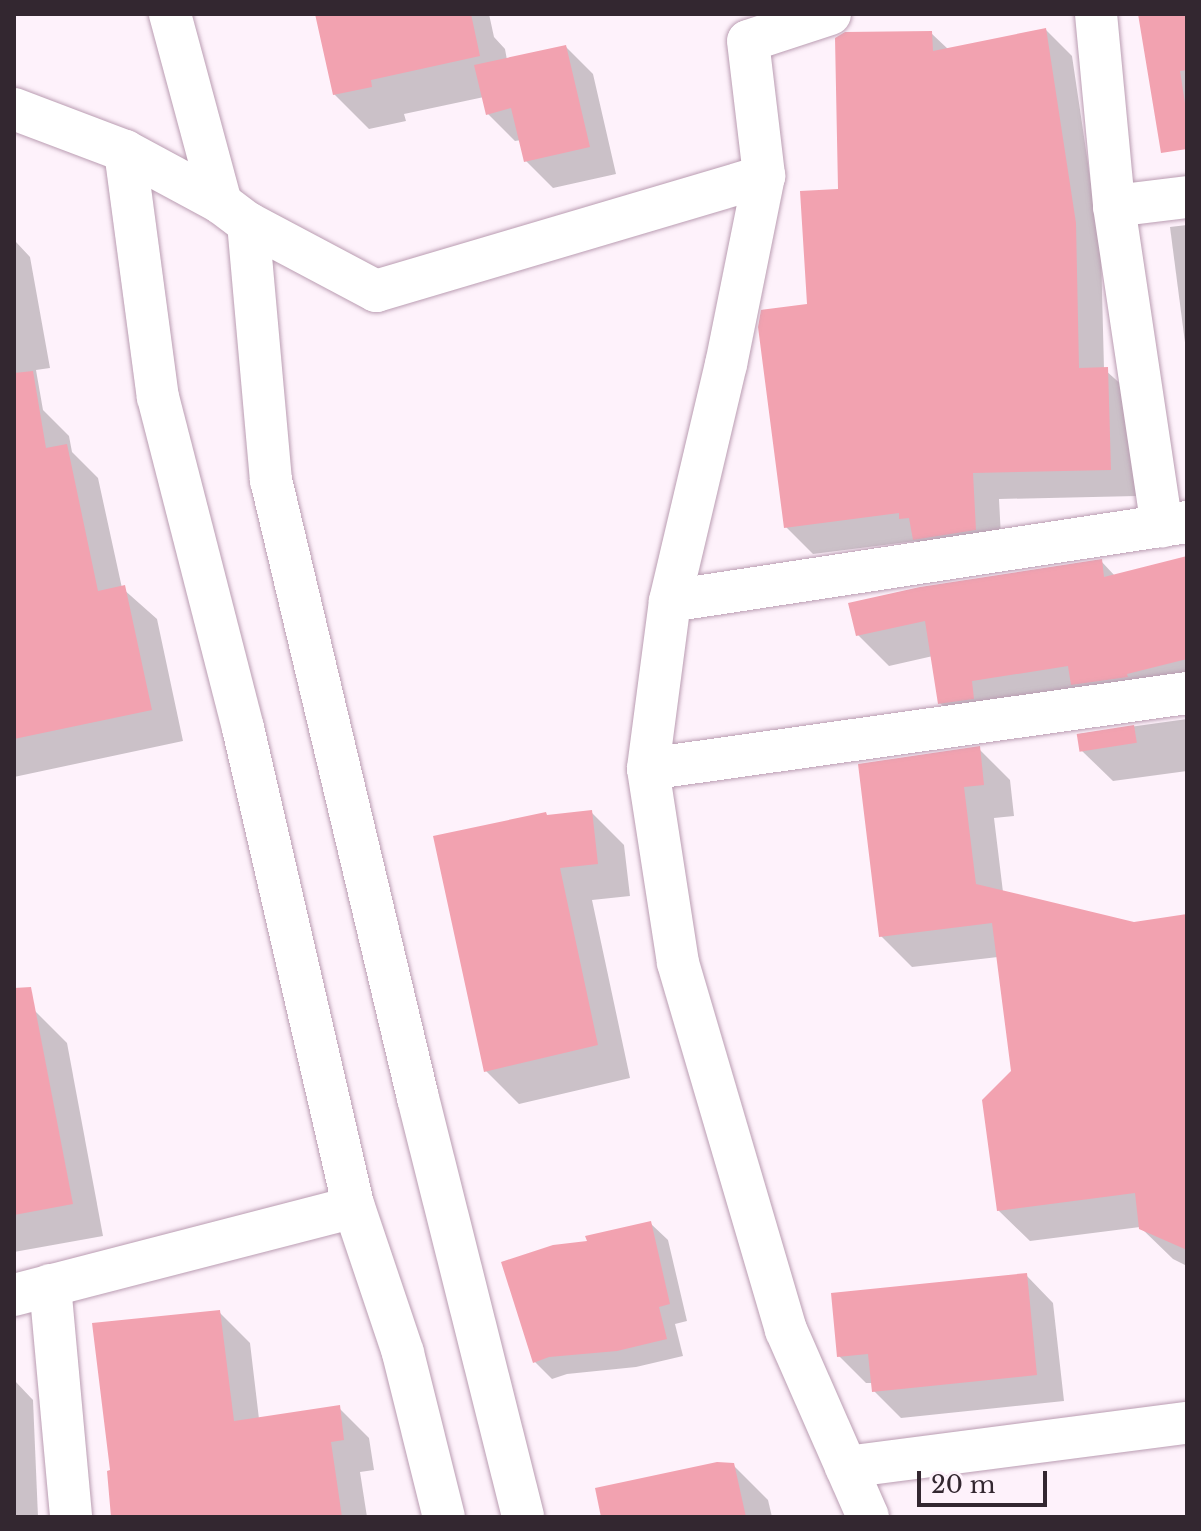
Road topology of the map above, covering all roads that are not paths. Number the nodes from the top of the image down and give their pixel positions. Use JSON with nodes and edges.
{"nodes":[{"id":1,"x":170,"y":14,"type":"edge"},
{"id":2,"x":830,"y":14,"type":"edge"},
{"id":3,"x":1096,"y":14,"type":"edge"},
{"id":4,"x":743,"y":28,"type":"edge"},
{"id":5,"x":14,"y":109,"type":"edge"},
{"id":6,"x":125,"y":151,"type":"junction"},
{"id":7,"x":764,"y":176,"type":"junction"},
{"id":8,"x":1187,"y":197,"type":"edge"},
{"id":9,"x":1114,"y":206,"type":"junction"},
{"id":10,"x":234,"y":213,"type":"junction"},
{"id":11,"x":1174,"y":524,"type":"edge"},
{"id":12,"x":670,"y":601,"type":"junction"},
{"id":13,"x":1187,"y":693,"type":"edge"},
{"id":14,"x":648,"y":769,"type":"junction"},
{"id":15,"x":354,"y":1207,"type":"junction"},
{"id":16,"x":32,"y":1290,"type":"edge"},
{"id":17,"x":1187,"y":1423,"type":"edge"},
{"id":18,"x":846,"y":1467,"type":"junction"},
{"id":19,"x":71,"y":1517,"type":"edge"},
{"id":20,"x":444,"y":1517,"type":"edge"},
{"id":21,"x":523,"y":1517,"type":"edge"},
{"id":22,"x":868,"y":1517,"type":"edge"}],
"edges":[{"from":1,"to":10,"type":"street"},
{"from":2,"to":4,"type":"street"},
{"from":3,"to":9,"type":"street"},
{"from":4,"to":7,"type":"street"},
{"from":5,"to":6,"type":"street"},
{"from":6,"to":10,"type":"street"},
{"from":6,"to":15,"type":"street"},
{"from":7,"to":10,"type":"street"},
{"from":7,"to":12,"type":"street"},
{"from":8,"to":9,"type":"street"},
{"from":9,"to":11,"type":"street"},
{"from":10,"to":21,"type":"street"},
{"from":11,"to":12,"type":"street"},
{"from":12,"to":14,"type":"street"},
{"from":13,"to":14,"type":"street"},
{"from":14,"to":18,"type":"street"},
{"from":15,"to":16,"type":"street"},
{"from":15,"to":20,"type":"street"},
{"from":16,"to":19,"type":"street"},
{"from":17,"to":18,"type":"street"},
{"from":18,"to":22,"type":"street"}]}
